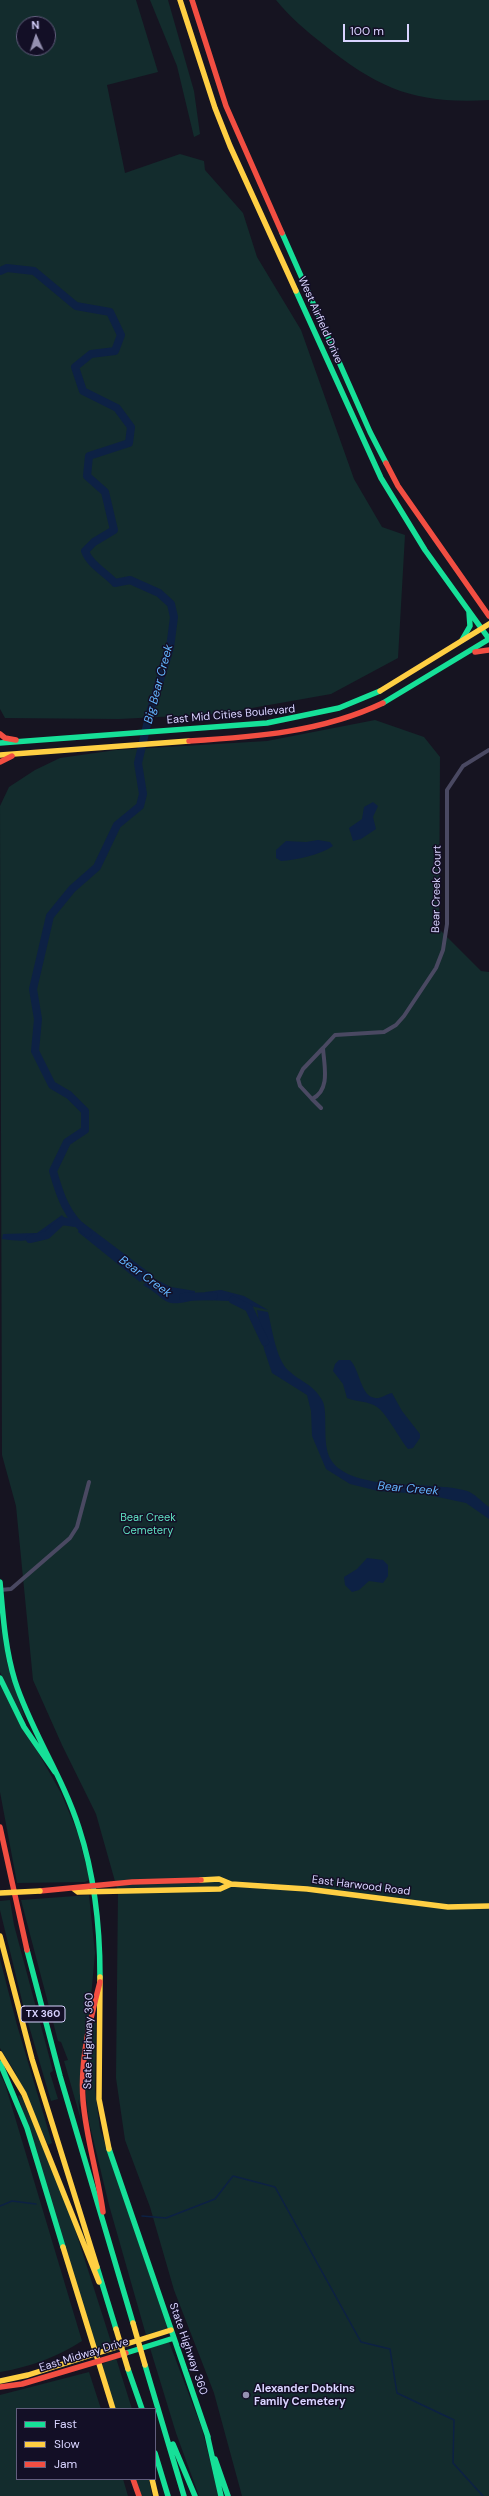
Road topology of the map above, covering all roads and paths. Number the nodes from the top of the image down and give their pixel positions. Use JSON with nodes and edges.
{"nodes":[{"id":1,"x":180,"y":0,"type":"edge"},
{"id":2,"x":192,"y":0,"type":"edge"},
{"id":3,"x":481,"y":605,"type":"junction"},
{"id":4,"x":489,"y":610,"type":"edge"},
{"id":5,"x":469,"y":612,"type":"junction"},
{"id":6,"x":489,"y":616,"type":"edge"},
{"id":7,"x":489,"y":624,"type":"edge"},
{"id":8,"x":482,"y":628,"type":"junction"},
{"id":9,"x":489,"y":639,"type":"edge"},
{"id":10,"x":459,"y":644,"type":"junction"},
{"id":11,"x":489,"y":650,"type":"edge"},
{"id":12,"x":463,"y":657,"type":"junction"},
{"id":13,"x":0,"y":734,"type":"edge"},
{"id":14,"x":40,"y":740,"type":"junction"},
{"id":15,"x":0,"y":743,"type":"edge"},
{"id":16,"x":489,"y":750,"type":"edge"},
{"id":17,"x":22,"y":754,"type":"junction"},
{"id":18,"x":0,"y":755,"type":"edge"},
{"id":19,"x":0,"y":762,"type":"edge"},
{"id":20,"x":323,"y":1048,"type":"junction"},
{"id":21,"x":312,"y":1099,"type":"junction"},
{"id":22,"x":321,"y":1108,"type":"dead end"},
{"id":23,"x":89,"y":1482,"type":"dead end"},
{"id":24,"x":0,"y":1582,"type":"edge"},
{"id":25,"x":0,"y":1590,"type":"edge"},
{"id":26,"x":0,"y":1678,"type":"edge"},
{"id":27,"x":55,"y":1772,"type":"junction"},
{"id":28,"x":0,"y":1827,"type":"edge"},
{"id":29,"x":94,"y":1884,"type":"junction"},
{"id":30,"x":230,"y":1884,"type":"junction"},
{"id":31,"x":74,"y":1889,"type":"junction"},
{"id":32,"x":0,"y":1892,"type":"edge"},
{"id":33,"x":95,"y":1892,"type":"junction"},
{"id":34,"x":489,"y":1906,"type":"edge"},
{"id":35,"x":0,"y":1936,"type":"edge"},
{"id":36,"x":100,"y":1982,"type":"junction"},
{"id":37,"x":0,"y":2054,"type":"edge"},
{"id":38,"x":0,"y":2063,"type":"edge"},
{"id":39,"x":104,"y":2226,"type":"junction"},
{"id":40,"x":104,"y":2290,"type":"junction"},
{"id":41,"x":171,"y":2330,"type":"junction"},
{"id":42,"x":174,"y":2338,"type":"junction"},
{"id":43,"x":95,"y":2353,"type":"junction"},
{"id":44,"x":98,"y":2361,"type":"junction"},
{"id":45,"x":0,"y":2381,"type":"edge"},
{"id":46,"x":0,"y":2387,"type":"edge"},
{"id":47,"x":113,"y":2408,"type":"edge"},
{"id":48,"x":142,"y":2408,"type":"edge"},
{"id":49,"x":161,"y":2417,"type":"junction"},
{"id":50,"x":207,"y":2434,"type":"junction"},
{"id":51,"x":156,"y":2457,"type":"edge"},
{"id":52,"x":134,"y":2480,"type":"edge"},
{"id":53,"x":152,"y":2480,"type":"edge"},
{"id":54,"x":139,"y":2496,"type":"edge"},
{"id":55,"x":156,"y":2496,"type":"edge"},
{"id":56,"x":168,"y":2496,"type":"edge"},
{"id":57,"x":184,"y":2496,"type":"edge"},
{"id":58,"x":194,"y":2496,"type":"edge"},
{"id":59,"x":221,"y":2496,"type":"edge"},
{"id":60,"x":228,"y":2496,"type":"edge"}],
"edges":[{"from":1,"to":5,"type":"main road","name":"West Airfield Drive"},
{"from":2,"to":3,"type":"main road","name":"West Airfield Drive"},
{"from":3,"to":4,"type":"main road"},
{"from":3,"to":6,"type":"main road","name":"West Airfield Drive"},
{"from":5,"to":8,"type":"main road","name":"West Airfield Drive"},
{"from":5,"to":10,"type":"main road"},
{"from":7,"to":8,"type":"main road","name":"East Mid Cities Boulevard"},
{"from":8,"to":9,"type":"main road","name":"West Airfield Drive"},
{"from":8,"to":10,"type":"main road","name":"East Mid Cities Boulevard"},
{"from":9,"to":12,"type":"main road","name":"East Mid Cities Boulevard"},
{"from":10,"to":14,"type":"main road","name":"East Mid Cities Boulevard"},
{"from":11,"to":12,"type":"main road"},
{"from":12,"to":17,"type":"main road","name":"East Mid Cities Boulevard"},
{"from":13,"to":14,"type":"main road"},
{"from":14,"to":15,"type":"main road","name":"East Mid Cities Boulevard"},
{"from":16,"to":20,"type":"street","name":"Bear Creek Court"},
{"from":17,"to":18,"type":"main road","name":"East Mid Cities Boulevard"},
{"from":17,"to":19,"type":"main road"},
{"from":20,"to":21,"type":"street"},
{"from":20,"to":21,"type":"street","name":"Bear Creek Court"},
{"from":21,"to":22,"type":"street","name":"Bear Creek Court"},
{"from":23,"to":25,"type":"street"},
{"from":24,"to":25,"type":"main road","name":"State Highway 360"},
{"from":25,"to":27,"type":"main road","name":"State Highway 360"},
{"from":26,"to":27,"type":"main road"},
{"from":27,"to":29,"type":"main road","name":"State Highway 360"},
{"from":28,"to":39,"type":"main road","number":"TX 360"},
{"from":29,"to":30,"type":"main road","name":"East Harwood Road"},
{"from":29,"to":31,"type":"main road","name":"East Harwood Road"},
{"from":29,"to":33,"type":"main road","name":"State Highway 360"},
{"from":30,"to":33,"type":"main road","name":"East Harwood Road"},
{"from":30,"to":34,"type":"main road","name":"East Harwood Road"},
{"from":31,"to":32,"type":"main road","name":"East Harwood Road","bridge":true},
{"from":31,"to":33,"type":"main road","name":"East Harwood Road"},
{"from":33,"to":36,"type":"main road","name":"State Highway 360"},
{"from":35,"to":40,"type":"main road","number":"TX 360"},
{"from":36,"to":39,"type":"main road"},
{"from":36,"to":41,"type":"main road","name":"State Highway 360"},
{"from":37,"to":40,"type":"main road"},
{"from":38,"to":43,"type":"main road"},
{"from":39,"to":49,"type":"main road","number":"TX 360","bridge":true},
{"from":40,"to":48,"type":"main road","number":"TX 360","bridge":true},
{"from":41,"to":42,"type":"main road","name":"State Highway 360"},
{"from":41,"to":43,"type":"main road","name":"East Midway Drive"},
{"from":42,"to":44,"type":"main road","name":"East Midway Drive"},
{"from":42,"to":50,"type":"main road","name":"State Highway 360"},
{"from":43,"to":44,"type":"main road"},
{"from":43,"to":45,"type":"main road","name":"East Midway Drive"},
{"from":44,"to":46,"type":"main road","name":"East Midway Drive"},
{"from":44,"to":47,"type":"main road"},
{"from":49,"to":57,"type":"main road","number":"TX 360"},
{"from":49,"to":58,"type":"main road"},
{"from":50,"to":59,"type":"main road"},
{"from":50,"to":60,"type":"main road","name":"State Highway 360"},
{"from":51,"to":56,"type":"main road"},
{"from":52,"to":54,"type":"main road"},
{"from":53,"to":55,"type":"main road"}]}
